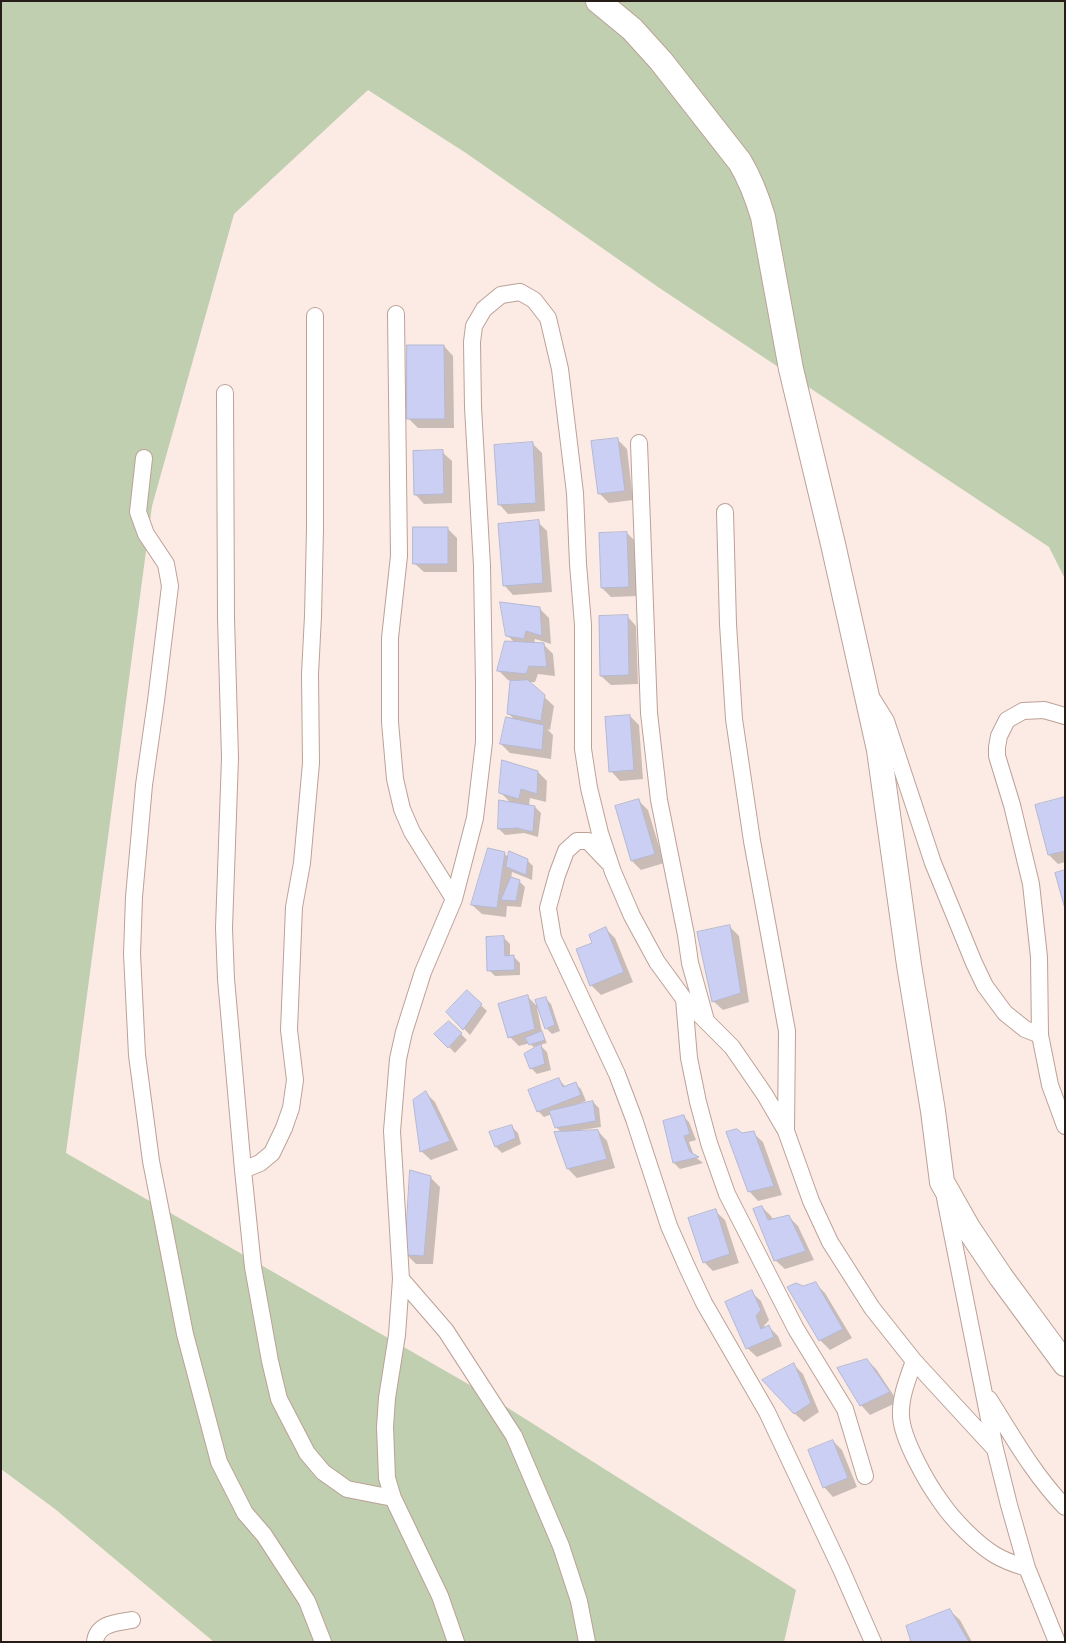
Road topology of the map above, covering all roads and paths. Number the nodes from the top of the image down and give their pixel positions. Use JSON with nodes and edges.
{"nodes":[{"id":1,"x":598,"y":1,"type":"edge"},
{"id":2,"x":396,"y":314,"type":"dead end"},
{"id":3,"x":315,"y":316,"type":"dead end"},
{"id":4,"x":225,"y":393,"type":"dead end"},
{"id":5,"x":639,"y":443,"type":"dead end"},
{"id":6,"x":144,"y":458,"type":"dead end"},
{"id":7,"x":725,"y":512,"type":"dead end"},
{"id":8,"x":866,"y":693,"type":"junction"},
{"id":9,"x":1065,"y":716,"type":"edge"},
{"id":10,"x":612,"y":866,"type":"junction"},
{"id":11,"x":454,"y":899,"type":"junction"},
{"id":12,"x":684,"y":999,"type":"junction"},
{"id":13,"x":706,"y":1020,"type":"junction"},
{"id":14,"x":1040,"y":1035,"type":"junction"},
{"id":15,"x":1065,"y":1126,"type":"edge"},
{"id":16,"x":786,"y":1131,"type":"junction"},
{"id":17,"x":243,"y":1170,"type":"junction"},
{"id":18,"x":942,"y":1182,"type":"junction"},
{"id":19,"x":401,"y":1280,"type":"junction"},
{"id":20,"x":914,"y":1361,"type":"junction"},
{"id":21,"x":1065,"y":1364,"type":"edge"},
{"id":22,"x":984,"y":1391,"type":"junction"},
{"id":23,"x":995,"y":1449,"type":"junction"},
{"id":24,"x":865,"y":1476,"type":"dead end"},
{"id":25,"x":392,"y":1498,"type":"junction"},
{"id":26,"x":1065,"y":1508,"type":"edge"},
{"id":27,"x":1027,"y":1568,"type":"junction"},
{"id":28,"x":132,"y":1620,"type":"dead end"},
{"id":29,"x":95,"y":1642,"type":"edge"},
{"id":30,"x":323,"y":1642,"type":"edge"},
{"id":31,"x":456,"y":1642,"type":"edge"},
{"id":32,"x":587,"y":1642,"type":"edge"},
{"id":33,"x":873,"y":1642,"type":"edge"},
{"id":34,"x":1057,"y":1642,"type":"edge"}],
"edges":[{"from":1,"to":8,"type":"main road"},
{"from":2,"to":11,"type":"street"},
{"from":3,"to":17,"type":"street"},
{"from":4,"to":17,"type":"street"},
{"from":5,"to":13,"type":"street"},
{"from":6,"to":30,"type":"street"},
{"from":7,"to":16,"type":"street"},
{"from":8,"to":14,"type":"street"},
{"from":8,"to":18,"type":"main road"},
{"from":9,"to":14,"type":"street"},
{"from":10,"to":11,"type":"street"},
{"from":10,"to":12,"type":"street"},
{"from":10,"to":33,"type":"street"},
{"from":11,"to":19,"type":"street"},
{"from":12,"to":13,"type":"street"},
{"from":12,"to":24,"type":"street"},
{"from":13,"to":16,"type":"street"},
{"from":14,"to":15,"type":"street"},
{"from":16,"to":20,"type":"street"},
{"from":17,"to":25,"type":"street"},
{"from":18,"to":21,"type":"main road"},
{"from":18,"to":22,"type":"street"},
{"from":19,"to":25,"type":"street"},
{"from":19,"to":32,"type":"street"},
{"from":20,"to":23,"type":"street"},
{"from":20,"to":27,"type":"street"},
{"from":22,"to":23,"type":"street"},
{"from":22,"to":26,"type":"street"},
{"from":23,"to":27,"type":"street"},
{"from":25,"to":31,"type":"street"},
{"from":27,"to":34,"type":"street"},
{"from":28,"to":29,"type":"street"}]}
